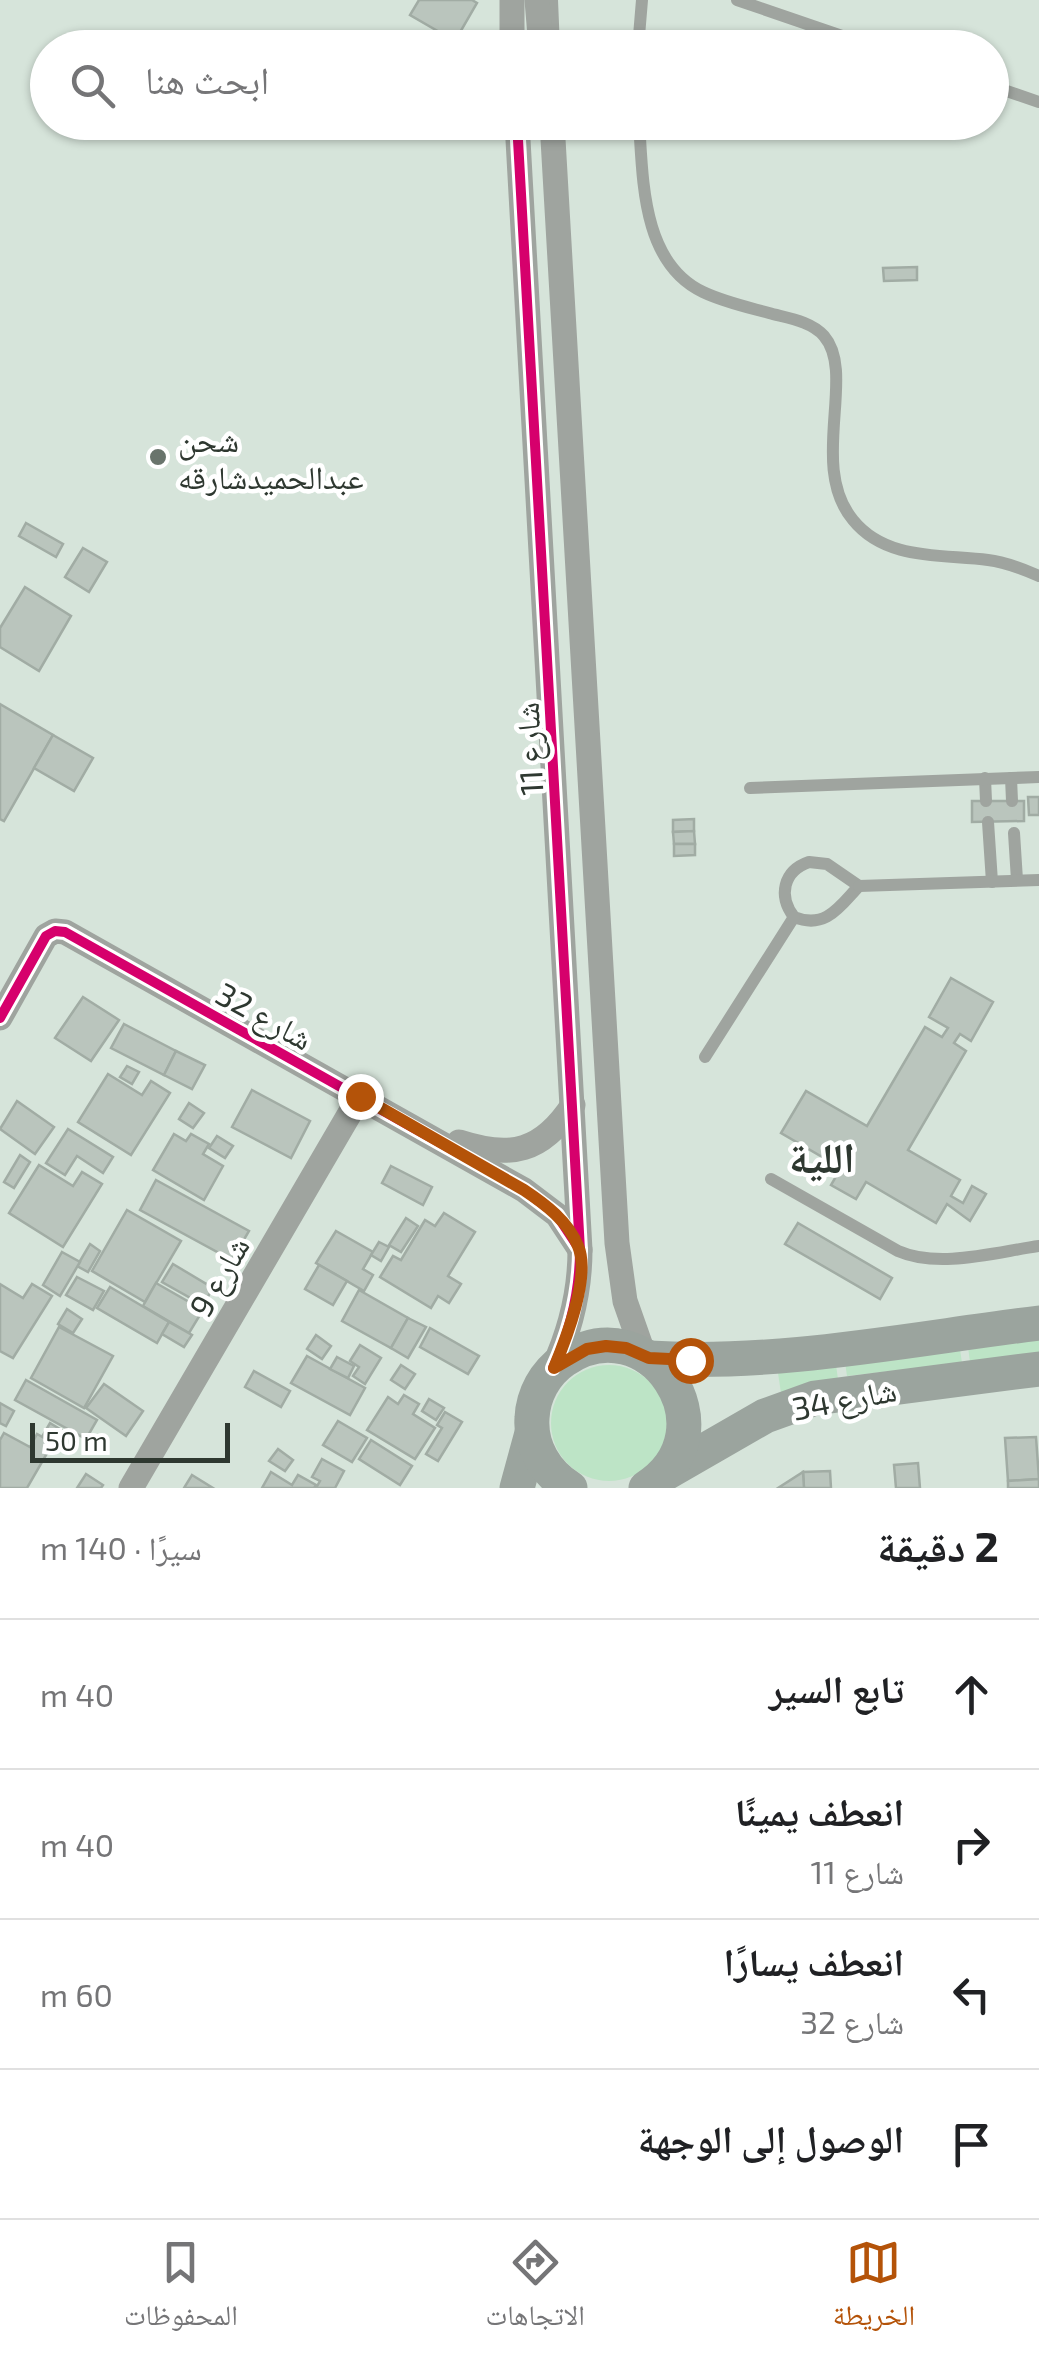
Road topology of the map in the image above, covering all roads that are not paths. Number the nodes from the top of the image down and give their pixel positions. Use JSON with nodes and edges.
{"nodes":[{"id":1,"x":537,"y":0,"type":"edge"},
{"id":2,"x":552,"y":0,"type":"edge"},
{"id":3,"x":642,"y":0,"type":"edge"},
{"id":4,"x":737,"y":0,"type":"edge"},
{"id":5,"x":540,"y":30,"type":"edge"},
{"id":6,"x":553,"y":30,"type":"edge"},
{"id":7,"x":640,"y":30,"type":"edge"},
{"id":8,"x":824,"y":30,"type":"edge"},
{"id":9,"x":1009,"y":92,"type":"edge"},
{"id":10,"x":1039,"y":102,"type":"edge"},
{"id":11,"x":517,"y":140,"type":"edge"},
{"id":12,"x":553,"y":140,"type":"edge"},
{"id":13,"x":641,"y":140,"type":"edge"},
{"id":14,"x":1039,"y":576,"type":"edge"},
{"id":15,"x":1039,"y":776,"type":"edge"},
{"id":16,"x":985,"y":778,"type":"junction"},
{"id":17,"x":1010,"y":778,"type":"junction"},
{"id":18,"x":750,"y":788,"type":"dead end"},
{"id":19,"x":986,"y":802,"type":"dead end"},
{"id":20,"x":1012,"y":802,"type":"dead end"},
{"id":21,"x":988,"y":822,"type":"dead end"},
{"id":22,"x":1014,"y":833,"type":"dead end"},
{"id":23,"x":1016,"y":880,"type":"junction"},
{"id":24,"x":1039,"y":880,"type":"edge"},
{"id":25,"x":992,"y":882,"type":"junction"},
{"id":26,"x":860,"y":886,"type":"junction"},
{"id":27,"x":794,"y":916,"type":"junction"},
{"id":28,"x":0,"y":1018,"type":"edge"},
{"id":29,"x":705,"y":1057,"type":"dead end"},
{"id":30,"x":360,"y":1096,"type":"junction"},
{"id":31,"x":573,"y":1105,"type":"junction"},
{"id":32,"x":421,"y":1130,"type":"junction"},
{"id":33,"x":772,"y":1179,"type":"dead end"},
{"id":34,"x":1039,"y":1246,"type":"edge"},
{"id":35,"x":580,"y":1250,"type":"junction"},
{"id":36,"x":1039,"y":1323,"type":"edge"},
{"id":37,"x":646,"y":1356,"type":"junction"},
{"id":38,"x":554,"y":1368,"type":"junction"},
{"id":39,"x":1039,"y":1370,"type":"edge"},
{"id":40,"x":532,"y":1433,"type":"junction"},
{"id":41,"x":655,"y":1480,"type":"edge"},
{"id":42,"x":131,"y":1488,"type":"edge"},
{"id":43,"x":516,"y":1488,"type":"edge"},
{"id":44,"x":570,"y":1488,"type":"edge"}],
"edges":[{"from":1,"to":5,"type":"street"},
{"from":2,"to":6,"type":"lane"},
{"from":3,"to":7,"type":"lane"},
{"from":4,"to":8,"type":"lane"},
{"from":9,"to":10,"type":"lane"},
{"from":11,"to":31,"type":"street","name":"شارع 11"},
{"from":12,"to":37,"type":"street","name":"شارع 11"},
{"from":13,"to":14,"type":"lane"},
{"from":15,"to":17,"type":"lane"},
{"from":16,"to":17,"type":"lane"},
{"from":16,"to":18,"type":"lane"},
{"from":16,"to":19,"type":"lane"},
{"from":17,"to":20,"type":"lane"},
{"from":21,"to":25,"type":"lane"},
{"from":22,"to":23,"type":"lane"},
{"from":23,"to":24,"type":"lane"},
{"from":23,"to":25,"type":"lane"},
{"from":25,"to":26,"type":"lane"},
{"from":26,"to":27,"type":"lane"},
{"from":26,"to":27,"type":"lane"},
{"from":27,"to":29,"type":"lane"},
{"from":28,"to":30,"type":"street","name":"شارع 32"},
{"from":30,"to":32,"type":"street","name":"شارع 32"},
{"from":30,"to":42,"type":"street","name":"شارع 9"},
{"from":31,"to":32,"type":"street","name":"شارع 32"},
{"from":31,"to":35,"type":"street","name":"شارع 11"},
{"from":32,"to":35,"type":"street","name":"شارع 32"},
{"from":33,"to":34,"type":"lane"},
{"from":35,"to":38,"type":"street","name":"شارع 11"},
{"from":36,"to":37,"type":"street","name":"شارع 34"},
{"from":37,"to":38,"type":"street","name":"شارع 34"},
{"from":37,"to":41,"type":"street"},
{"from":38,"to":40,"type":"street"},
{"from":39,"to":41,"type":"street","name":"شارع 34"},
{"from":40,"to":43,"type":"street"},
{"from":40,"to":44,"type":"street"}]}
